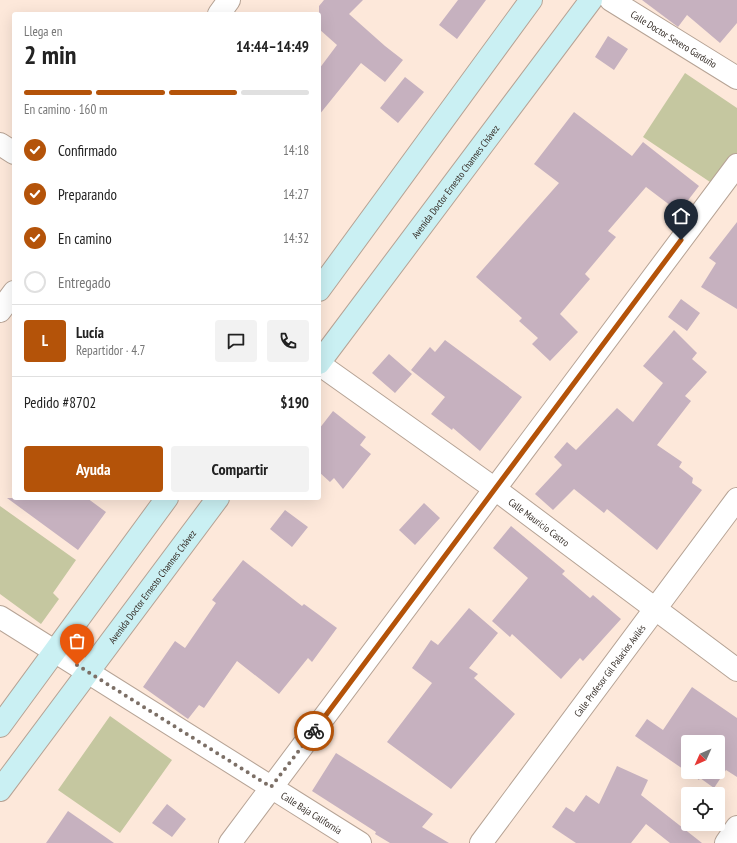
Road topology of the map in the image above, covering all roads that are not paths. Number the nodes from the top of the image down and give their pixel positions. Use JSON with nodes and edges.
{"nodes":[{"id":1,"x":229,"y":0,"type":"edge"},
{"id":2,"x":531,"y":0,"type":"edge"},
{"id":3,"x":591,"y":0,"type":"edge"},
{"id":4,"x":611,"y":0,"type":"edge"},
{"id":5,"x":220,"y":12,"type":"edge"},
{"id":6,"x":737,"y":78,"type":"edge"},
{"id":7,"x":0,"y":144,"type":"edge"},
{"id":8,"x":12,"y":152,"type":"edge"},
{"id":9,"x":737,"y":165,"type":"edge"},
{"id":10,"x":321,"y":287,"type":"edge"},
{"id":11,"x":12,"y":295,"type":"edge"},
{"id":12,"x":0,"y":311,"type":"edge"},
{"id":13,"x":321,"y":360,"type":"edge"},
{"id":14,"x":321,"y":364,"type":"edge"},
{"id":15,"x":495,"y":489,"type":"junction"},
{"id":16,"x":737,"y":498,"type":"edge"},
{"id":17,"x":166,"y":500,"type":"edge"},
{"id":18,"x":217,"y":500,"type":"edge"},
{"id":19,"x":655,"y":609,"type":"junction"},
{"id":20,"x":0,"y":617,"type":"edge"},
{"id":21,"x":55,"y":652,"type":"junction"},
{"id":22,"x":737,"y":670,"type":"edge"},
{"id":23,"x":88,"y":672,"type":"junction"},
{"id":24,"x":0,"y":726,"type":"edge"},
{"id":25,"x":271,"y":787,"type":"junction"},
{"id":26,"x":0,"y":790,"type":"edge"},
{"id":27,"x":737,"y":827,"type":"edge"},
{"id":28,"x":230,"y":843,"type":"edge"},
{"id":29,"x":360,"y":843,"type":"edge"},
{"id":30,"x":481,"y":843,"type":"edge"},
{"id":31,"x":726,"y":843,"type":"edge"}],
"edges":[{"from":1,"to":5,"type":"street"},
{"from":2,"to":10,"type":"street"},
{"from":3,"to":13,"type":"street","name":"Avenida Doctor Ernesto Channes Chávez"},
{"from":4,"to":6,"type":"street","name":"Calle Doctor Severo Garduño"},
{"from":7,"to":8,"type":"street"},
{"from":9,"to":15,"type":"street"},
{"from":11,"to":12,"type":"street"},
{"from":14,"to":15,"type":"street","name":"Calle Mauricio Castro"},
{"from":15,"to":19,"type":"street","name":"Calle Mauricio Castro"},
{"from":15,"to":25,"type":"street"},
{"from":16,"to":19,"type":"street","name":"Calle Profesor Gil Palacios Avilés"},
{"from":17,"to":21,"type":"street"},
{"from":18,"to":23,"type":"street","name":"Avenida Doctor Ernesto Channes Chávez"},
{"from":19,"to":22,"type":"street","name":"Calle Mauricio Castro"},
{"from":19,"to":30,"type":"street","name":"Calle Profesor Gil Palacios Avilés"},
{"from":20,"to":21,"type":"street","name":"Calle Baja California"},
{"from":21,"to":23,"type":"street","name":"Calle Baja California"},
{"from":21,"to":24,"type":"street"},
{"from":23,"to":25,"type":"street","name":"Calle Baja California"},
{"from":23,"to":26,"type":"street","name":"Avenida Doctor Ernesto Channes Chávez"},
{"from":25,"to":28,"type":"street"},
{"from":25,"to":29,"type":"street","name":"Calle Baja California"},
{"from":27,"to":31,"type":"street"}]}
